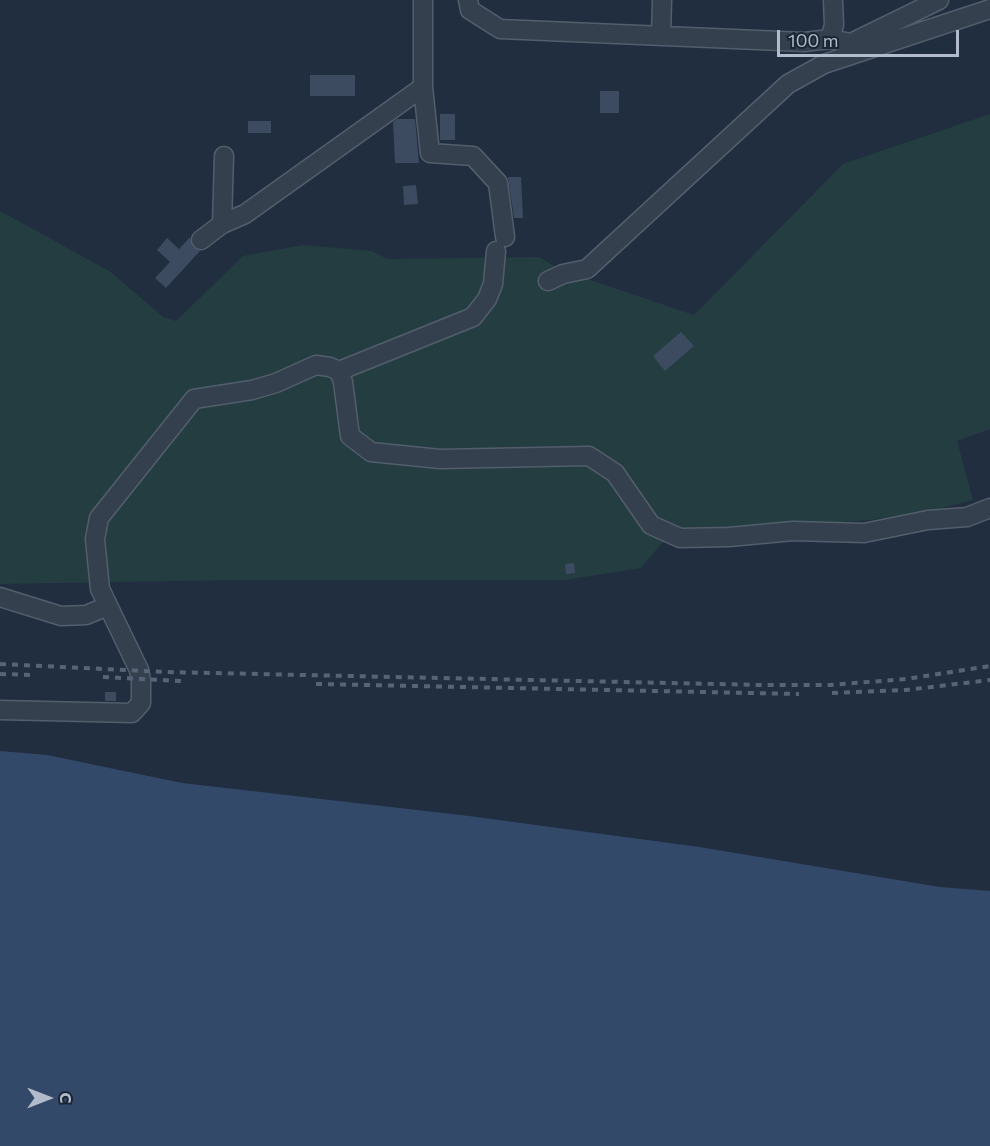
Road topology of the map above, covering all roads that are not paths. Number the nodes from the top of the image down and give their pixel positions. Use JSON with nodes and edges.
{"nodes":[{"id":1,"x":423,"y":0,"type":"edge"},
{"id":2,"x":468,"y":0,"type":"edge"},
{"id":3,"x":662,"y":0,"type":"edge"},
{"id":4,"x":833,"y":0,"type":"edge"},
{"id":5,"x":939,"y":0,"type":"edge"},
{"id":6,"x":990,"y":9,"type":"edge"},
{"id":7,"x":661,"y":36,"type":"junction"},
{"id":8,"x":830,"y":39,"type":"junction"},
{"id":9,"x":423,"y":87,"type":"junction"},
{"id":10,"x":224,"y":156,"type":"dead end"},
{"id":11,"x":222,"y":224,"type":"junction"},
{"id":12,"x":201,"y":240,"type":"dead end"},
{"id":13,"x":548,"y":281,"type":"dead end"},
{"id":14,"x":339,"y":371,"type":"junction"},
{"id":15,"x":990,"y":508,"type":"edge"},
{"id":16,"x":0,"y":597,"type":"edge"},
{"id":17,"x":108,"y":606,"type":"junction"},
{"id":18,"x":0,"y":710,"type":"edge"}],
"edges":[{"from":1,"to":9,"type":"lane"},
{"from":2,"to":7,"type":"lane"},
{"from":3,"to":7,"type":"lane"},
{"from":4,"to":8,"type":"lane"},
{"from":5,"to":8,"type":"lane"},
{"from":6,"to":13,"type":"lane"},
{"from":7,"to":8,"type":"lane"},
{"from":9,"to":11,"type":"lane"},
{"from":9,"to":14,"type":"lane"},
{"from":10,"to":11,"type":"lane"},
{"from":11,"to":12,"type":"lane"},
{"from":14,"to":15,"type":"lane"},
{"from":14,"to":17,"type":"lane"},
{"from":16,"to":17,"type":"lane"},
{"from":17,"to":18,"type":"lane"}]}
